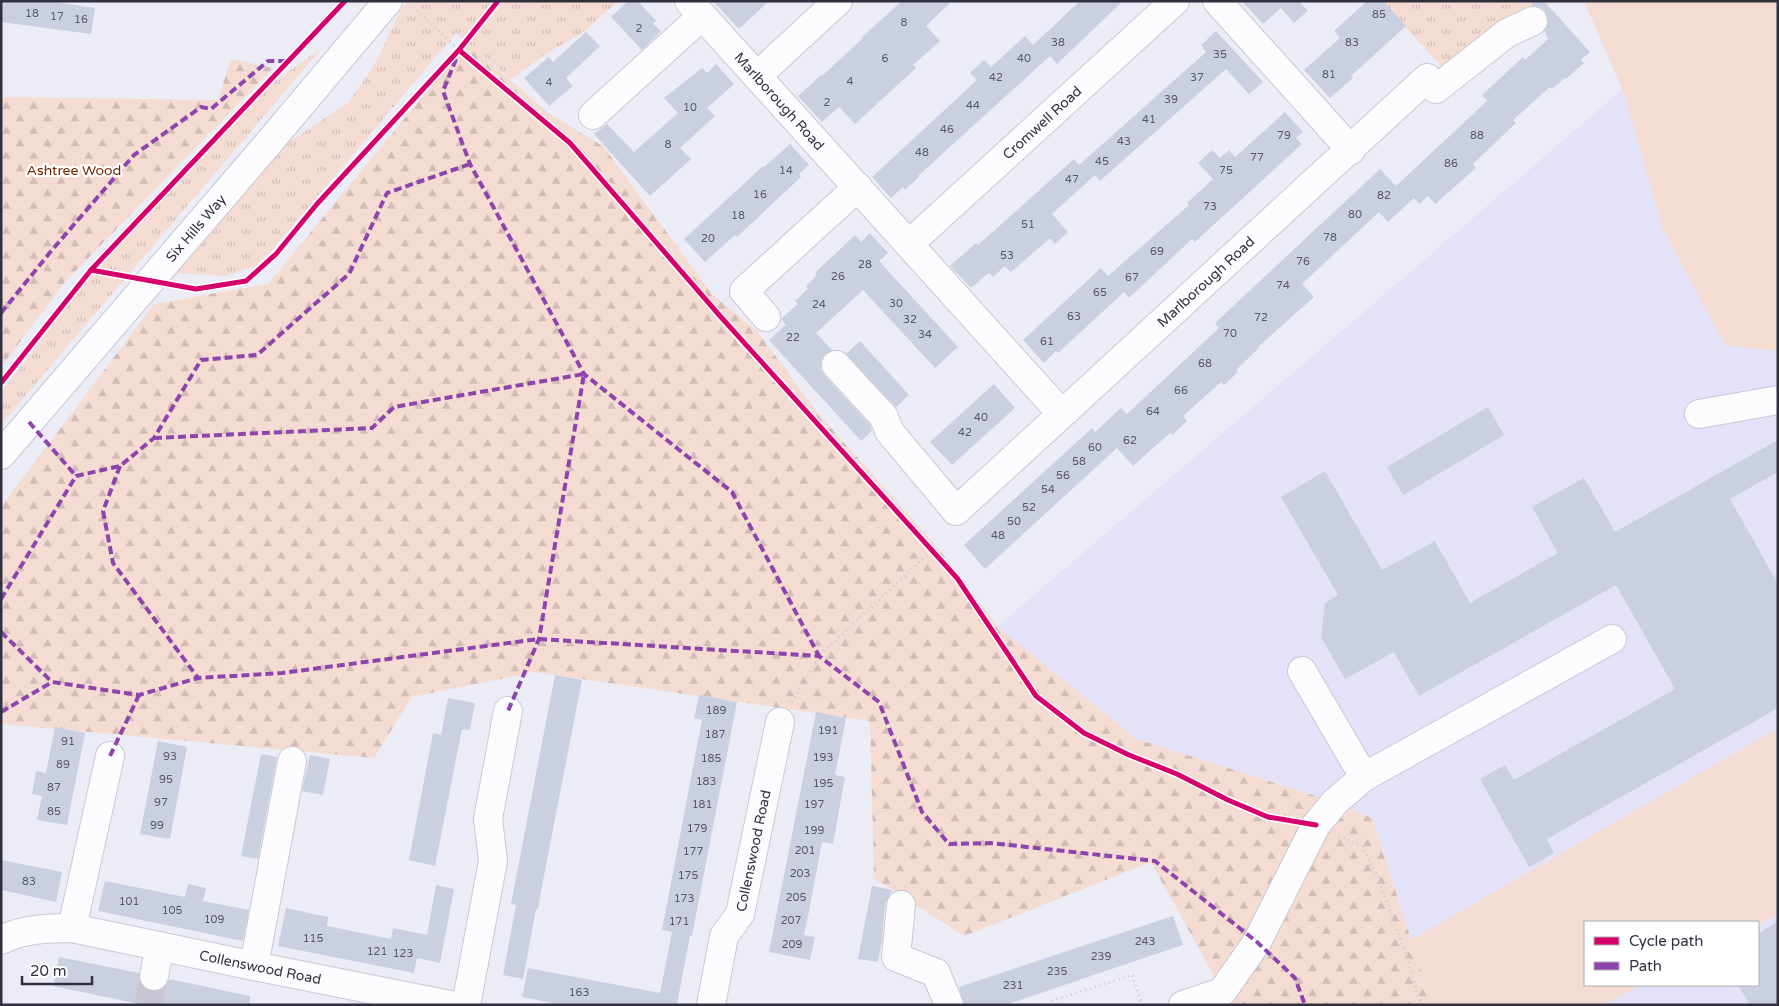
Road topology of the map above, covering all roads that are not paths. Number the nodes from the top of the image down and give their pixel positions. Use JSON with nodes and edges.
{"nodes":[{"id":1,"x":388,"y":1,"type":"edge"},
{"id":2,"x":838,"y":1,"type":"edge"},
{"id":3,"x":1175,"y":1,"type":"edge"},
{"id":4,"x":1217,"y":1,"type":"edge"},
{"id":5,"x":695,"y":8,"type":"edge"},
{"id":6,"x":1533,"y":21,"type":"dead end"},
{"id":7,"x":757,"y":76,"type":"junction"},
{"id":8,"x":592,"y":115,"type":"dead end"},
{"id":9,"x":1351,"y":150,"type":"junction"},
{"id":10,"x":858,"y":187,"type":"junction"},
{"id":11,"x":909,"y":244,"type":"junction"},
{"id":12,"x":766,"y":317,"type":"dead end"},
{"id":13,"x":836,"y":365,"type":"dead end"},
{"id":14,"x":1778,"y":400,"type":"edge"},
{"id":15,"x":1062,"y":414,"type":"junction"},
{"id":16,"x":1699,"y":414,"type":"dead end"},
{"id":17,"x":1,"y":455,"type":"edge"},
{"id":18,"x":1612,"y":639,"type":"dead end"},
{"id":19,"x":1302,"y":670,"type":"dead end"},
{"id":20,"x":508,"y":711,"type":"dead end"},
{"id":21,"x":780,"y":722,"type":"road end"},
{"id":22,"x":110,"y":756,"type":"dead end"},
{"id":23,"x":292,"y":761,"type":"dead end"},
{"id":24,"x":1364,"y":777,"type":"junction"},
{"id":25,"x":901,"y":905,"type":"dead end"},
{"id":26,"x":72,"y":928,"type":"junction"},
{"id":27,"x":1,"y":940,"type":"edge"},
{"id":28,"x":160,"y":946,"type":"junction"},
{"id":29,"x":254,"y":966,"type":"junction"},
{"id":30,"x":154,"y":976,"type":"tunnel mouth"},
{"id":31,"x":338,"y":994,"type":"edge"},
{"id":32,"x":450,"y":1005,"type":"edge"},
{"id":33,"x":466,"y":1005,"type":"edge"},
{"id":34,"x":711,"y":1005,"type":"edge"},
{"id":35,"x":949,"y":1005,"type":"edge"},
{"id":36,"x":1183,"y":1005,"type":"edge"}],
"edges":[{"from":1,"to":17,"type":"street","name":"Six Hills Way"},
{"from":2,"to":7,"type":"street"},
{"from":3,"to":11,"type":"street","name":"Cromwell Road"},
{"from":4,"to":9,"type":"street"},
{"from":5,"to":7,"type":"street","name":"Marlborough Road"},
{"from":5,"to":8,"type":"street","name":"Marlborough Road"},
{"from":6,"to":9,"type":"street","name":"Marlborough Road"},
{"from":7,"to":10,"type":"street","name":"Marlborough Road"},
{"from":9,"to":15,"type":"street","name":"Marlborough Road"},
{"from":10,"to":11,"type":"street","name":"Marlborough Road"},
{"from":10,"to":12,"type":"street"},
{"from":11,"to":15,"type":"street","name":"Marlborough Road"},
{"from":13,"to":15,"type":"street","name":"Marlborough Road"},
{"from":14,"to":16,"type":"street"},
{"from":18,"to":24,"type":"street"},
{"from":19,"to":24,"type":"street"},
{"from":20,"to":33,"type":"street"},
{"from":21,"to":34,"type":"street","name":"Collenswood Road"},
{"from":22,"to":26,"type":"street"},
{"from":23,"to":29,"type":"street"},
{"from":24,"to":36,"type":"street"},
{"from":25,"to":35,"type":"street"},
{"from":26,"to":27,"type":"street","name":"Collenswood Road"},
{"from":26,"to":28,"type":"street","name":"Collenswood Road"},
{"from":28,"to":29,"type":"street","name":"Collenswood Road"},
{"from":28,"to":30,"type":"street"},
{"from":29,"to":31,"type":"street","name":"Collenswood Road"},
{"from":31,"to":32,"type":"street","name":"Collenswood Road"}]}
